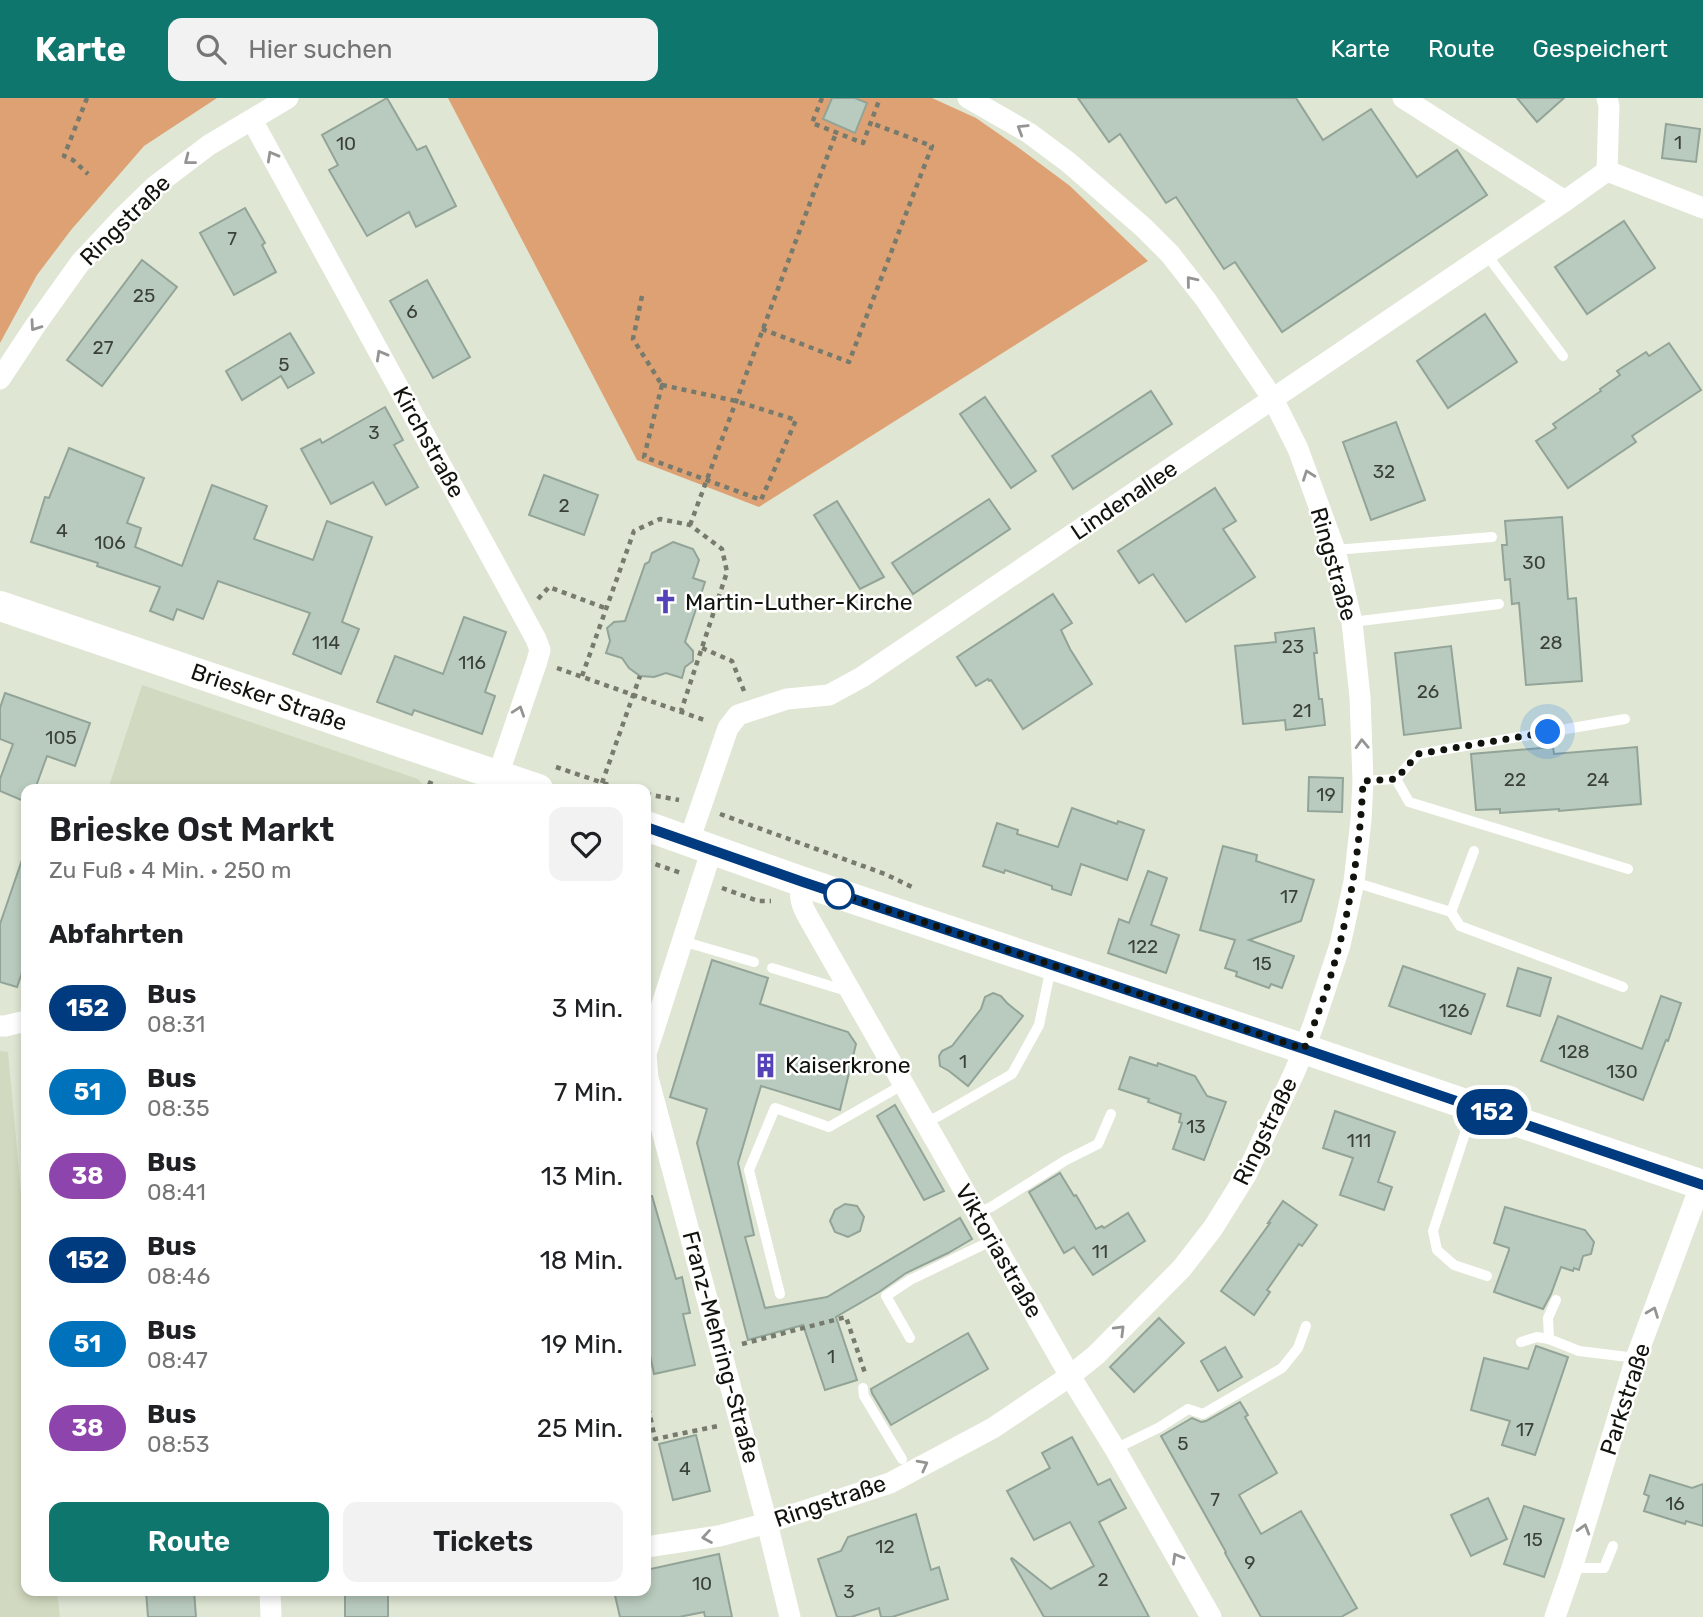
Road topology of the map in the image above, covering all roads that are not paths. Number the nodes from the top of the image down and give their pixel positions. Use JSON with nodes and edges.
{"nodes":[{"id":1,"x":288,"y":98,"type":"edge"},
{"id":2,"x":968,"y":98,"type":"edge"},
{"id":3,"x":1403,"y":98,"type":"edge"},
{"id":4,"x":1607,"y":98,"type":"edge"},
{"id":5,"x":252,"y":120,"type":"junction"},
{"id":6,"x":1607,"y":171,"type":"junction"},
{"id":7,"x":1565,"y":201,"type":"junction"},
{"id":8,"x":1703,"y":208,"type":"edge"},
{"id":9,"x":1486,"y":254,"type":"junction"},
{"id":10,"x":1563,"y":356,"type":"dead end"},
{"id":11,"x":0,"y":379,"type":"edge"},
{"id":12,"x":1273,"y":399,"type":"junction"},
{"id":13,"x":1492,"y":537,"type":"dead end"},
{"id":14,"x":1335,"y":550,"type":"junction"},
{"id":15,"x":1499,"y":604,"type":"dead end"},
{"id":16,"x":0,"y":606,"type":"edge"},
{"id":17,"x":1352,"y":622,"type":"junction"},
{"id":18,"x":1625,"y":719,"type":"dead end"},
{"id":19,"x":498,"y":775,"type":"junction"},
{"id":20,"x":1396,"y":779,"type":"junction"},
{"id":21,"x":1363,"y":781,"type":"junction"},
{"id":22,"x":524,"y":784,"type":"edge"},
{"id":23,"x":651,"y":829,"type":"edge"},
{"id":24,"x":701,"y":845,"type":"junction"},
{"id":25,"x":1474,"y":851,"type":"dead end"},
{"id":26,"x":1628,"y":869,"type":"dead end"},
{"id":27,"x":803,"y":882,"type":"junction"},
{"id":28,"x":1354,"y":882,"type":"junction"},
{"id":29,"x":1451,"y":912,"type":"junction"},
{"id":30,"x":682,"y":941,"type":"junction"},
{"id":31,"x":754,"y":962,"type":"dead end"},
{"id":32,"x":1051,"y":965,"type":"junction"},
{"id":33,"x":772,"y":968,"type":"dead end"},
{"id":34,"x":1623,"y":987,"type":"dead end"},
{"id":35,"x":852,"y":993,"type":"junction"},
{"id":36,"x":21,"y":1022,"type":"edge"},
{"id":37,"x":0,"y":1026,"type":"edge"},
{"id":38,"x":651,"y":1038,"type":"edge"},
{"id":39,"x":1304,"y":1049,"type":"junction"},
{"id":40,"x":904,"y":1084,"type":"junction"},
{"id":41,"x":651,"y":1093,"type":"edge"},
{"id":42,"x":1474,"y":1106,"type":"junction"},
{"id":43,"x":1111,"y":1114,"type":"dead end"},
{"id":44,"x":926,"y":1122,"type":"junction"},
{"id":45,"x":1702,"y":1184,"type":"edge"},
{"id":46,"x":977,"y":1213,"type":"junction"},
{"id":47,"x":993,"y":1240,"type":"junction"},
{"id":48,"x":1487,"y":1276,"type":"dead end"},
{"id":49,"x":780,"y":1294,"type":"dead end"},
{"id":50,"x":1556,"y":1300,"type":"dead end"},
{"id":51,"x":1306,"y":1326,"type":"dead end"},
{"id":52,"x":910,"y":1338,"type":"dead end"},
{"id":53,"x":1549,"y":1339,"type":"junction"},
{"id":54,"x":1521,"y":1342,"type":"dead end"},
{"id":55,"x":1636,"y":1358,"type":"junction"},
{"id":56,"x":1070,"y":1376,"type":"junction"},
{"id":57,"x":863,"y":1388,"type":"road end"},
{"id":58,"x":1115,"y":1449,"type":"junction"},
{"id":59,"x":902,"y":1459,"type":"dead end"},
{"id":60,"x":767,"y":1523,"type":"junction"},
{"id":61,"x":1613,"y":1546,"type":"dead end"},
{"id":62,"x":651,"y":1547,"type":"edge"},
{"id":63,"x":1572,"y":1568,"type":"junction"},
{"id":64,"x":270,"y":1596,"type":"edge"},
{"id":65,"x":271,"y":1617,"type":"edge"},
{"id":66,"x":790,"y":1617,"type":"edge"},
{"id":67,"x":1211,"y":1617,"type":"edge"},
{"id":68,"x":1555,"y":1617,"type":"edge"}],
"edges":[{"from":1,"to":5,"type":"street","name":"Ringstraße"},
{"from":12,"to":2,"type":"street","name":"Ringstraße","one_way":true},
{"from":3,"to":7,"type":"street"},
{"from":4,"to":6,"type":"street"},
{"from":5,"to":11,"type":"street","name":"Ringstraße","one_way":true},
{"from":19,"to":5,"type":"street","name":"Kirchstraße","one_way":true},
{"from":6,"to":7,"type":"street","name":"Lindenallee"},
{"from":6,"to":8,"type":"street"},
{"from":7,"to":9,"type":"street","name":"Lindenallee"},
{"from":9,"to":10,"type":"lane"},
{"from":9,"to":12,"type":"street","name":"Lindenallee"},
{"from":14,"to":12,"type":"street","name":"Ringstraße","one_way":true},
{"from":12,"to":24,"type":"street","name":"Lindenallee"},
{"from":13,"to":14,"type":"lane"},
{"from":14,"to":17,"type":"street","name":"Ringstraße"},
{"from":15,"to":17,"type":"lane"},
{"from":16,"to":19,"type":"main road","name":"Briesker Straße"},
{"from":21,"to":17,"type":"street","name":"Ringstraße","one_way":true},
{"from":18,"to":20,"type":"lane"},
{"from":19,"to":22,"type":"main road","name":"Briesker Straße"},
{"from":20,"to":21,"type":"lane"},
{"from":20,"to":26,"type":"lane"},
{"from":21,"to":28,"type":"street","name":"Ringstraße"},
{"from":23,"to":24,"type":"main road"},
{"from":24,"to":27,"type":"main road"},
{"from":24,"to":30,"type":"street","name":"Franz-Mehring-Straße"},
{"from":25,"to":29,"type":"lane"},
{"from":27,"to":32,"type":"main road"},
{"from":27,"to":35,"type":"street","name":"Viktoriastraße"},
{"from":28,"to":29,"type":"lane"},
{"from":28,"to":39,"type":"street","name":"Ringstraße"},
{"from":29,"to":34,"type":"lane"},
{"from":30,"to":31,"type":"lane"},
{"from":30,"to":38,"type":"street","name":"Franz-Mehring-Straße"},
{"from":32,"to":39,"type":"main road"},
{"from":32,"to":44,"type":"lane"},
{"from":33,"to":35,"type":"lane"},
{"from":35,"to":40,"type":"street","name":"Viktoriastraße"},
{"from":36,"to":37,"type":"street"},
{"from":39,"to":42,"type":"main road"},
{"from":56,"to":39,"type":"street","name":"Ringstraße","one_way":true},
{"from":40,"to":44,"type":"street","name":"Viktoriastraße"},
{"from":40,"to":49,"type":"lane"},
{"from":41,"to":60,"type":"street","name":"Franz-Mehring-Straße"},
{"from":42,"to":45,"type":"main road"},
{"from":42,"to":48,"type":"lane"},
{"from":43,"to":46,"type":"lane"},
{"from":44,"to":46,"type":"street","name":"Viktoriastraße"},
{"from":55,"to":45,"type":"street","name":"Parkstraße","one_way":true},
{"from":46,"to":47,"type":"street","name":"Viktoriastraße"},
{"from":47,"to":52,"type":"lane"},
{"from":47,"to":56,"type":"street","name":"Viktoriastraße"},
{"from":50,"to":53,"type":"lane"},
{"from":51,"to":58,"type":"lane"},
{"from":53,"to":54,"type":"lane"},
{"from":53,"to":55,"type":"lane"},
{"from":63,"to":55,"type":"street","name":"Parkstraße","one_way":true},
{"from":56,"to":58,"type":"street","name":"Viktoriastraße"},
{"from":60,"to":56,"type":"street","name":"Ringstraße","one_way":true},
{"from":57,"to":59,"type":"lane"},
{"from":67,"to":58,"type":"street","name":"Viktoriastraße","one_way":true},
{"from":60,"to":62,"type":"street","name":"Ringstraße","one_way":true},
{"from":60,"to":66,"type":"street","name":"Franz-Mehring-Straße"},
{"from":61,"to":63,"type":"lane"},
{"from":63,"to":68,"type":"street","name":"Parkstraße"},
{"from":64,"to":65,"type":"street"}]}
